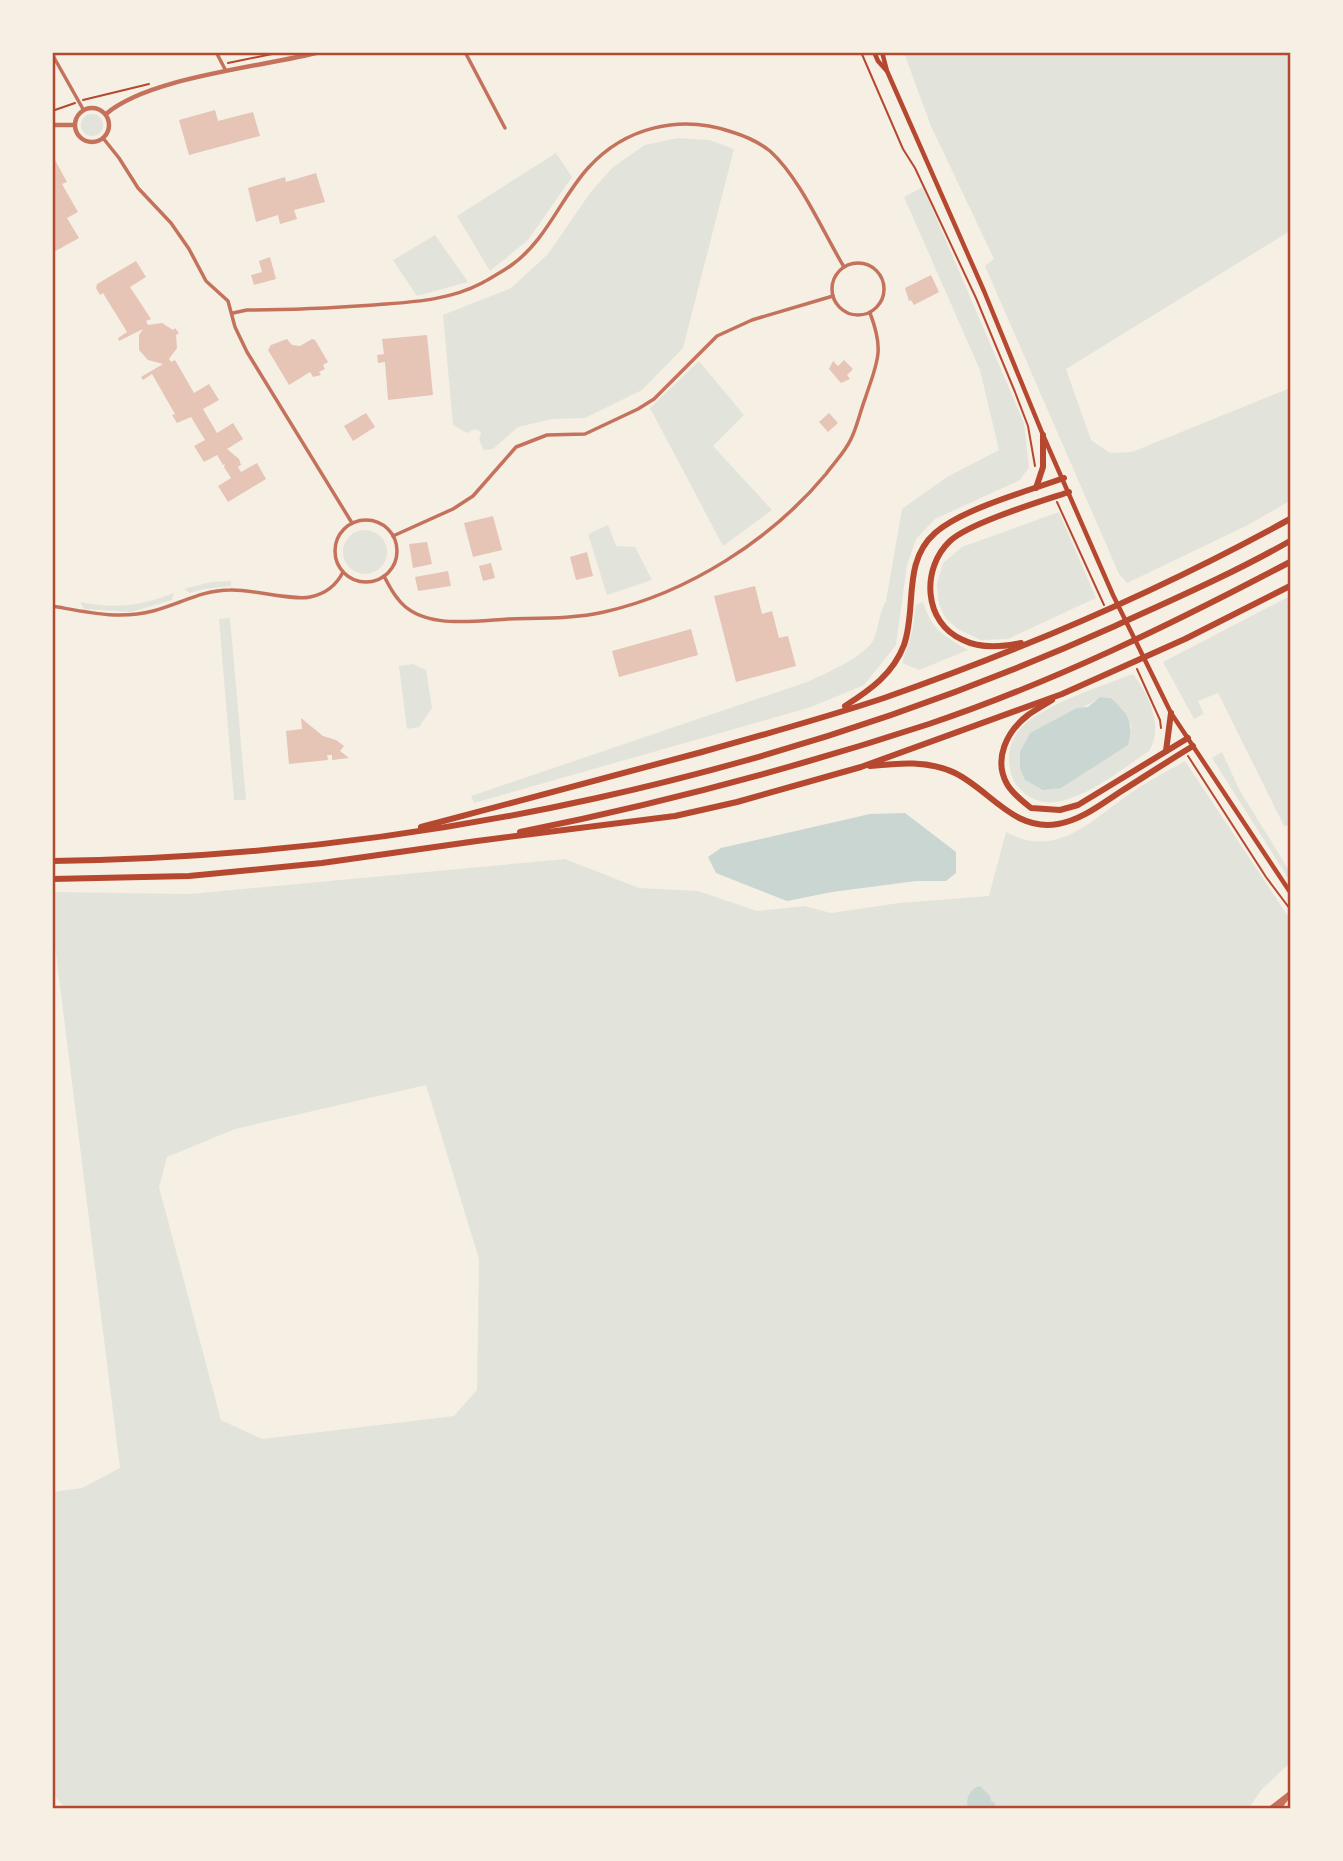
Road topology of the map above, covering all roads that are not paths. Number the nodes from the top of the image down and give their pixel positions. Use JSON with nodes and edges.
{"nodes":[{"id":1,"x":216,"y":52,"type":"edge"},
{"id":2,"x":320,"y":52,"type":"edge"},
{"id":3,"x":465,"y":52,"type":"edge"},
{"id":4,"x":872,"y":52,"type":"edge"},
{"id":5,"x":882,"y":52,"type":"edge"},
{"id":6,"x":52,"y":54,"type":"edge"},
{"id":7,"x":887,"y":71,"type":"junction"},
{"id":8,"x":227,"y":73,"type":"junction"},
{"id":9,"x":83,"y":109,"type":"junction"},
{"id":10,"x":106,"y":114,"type":"junction"},
{"id":11,"x":52,"y":125,"type":"edge"},
{"id":12,"x":74,"y":125,"type":"junction"},
{"id":13,"x":505,"y":128,"type":"dead end"},
{"id":14,"x":103,"y":138,"type":"junction"},
{"id":15,"x":844,"y":267,"type":"junction"},
{"id":16,"x":832,"y":296,"type":"junction"},
{"id":17,"x":233,"y":313,"type":"junction"},
{"id":18,"x":870,"y":313,"type":"junction"},
{"id":19,"x":1043,"y":435,"type":"junction"},
{"id":20,"x":1064,"y":478,"type":"junction"},
{"id":21,"x":1035,"y":489,"type":"junction"},
{"id":22,"x":1069,"y":492,"type":"junction"},
{"id":23,"x":1290,"y":519,"type":"edge"},
{"id":24,"x":352,"y":523,"type":"junction"},
{"id":25,"x":393,"y":536,"type":"junction"},
{"id":26,"x":1290,"y":541,"type":"edge"},
{"id":27,"x":1290,"y":562,"type":"edge"},
{"id":28,"x":343,"y":572,"type":"junction"},
{"id":29,"x":384,"y":576,"type":"junction"},
{"id":30,"x":1290,"y":586,"type":"edge"},
{"id":31,"x":52,"y":606,"type":"edge"},
{"id":32,"x":1037,"y":640,"type":"junction"},
{"id":33,"x":1062,"y":694,"type":"junction"},
{"id":34,"x":838,"y":711,"type":"junction"},
{"id":35,"x":1171,"y":713,"type":"junction"},
{"id":36,"x":1188,"y":738,"type":"junction"},
{"id":37,"x":1193,"y":746,"type":"junction"},
{"id":38,"x":1166,"y":751,"type":"junction"},
{"id":39,"x":861,"y":767,"type":"junction"},
{"id":40,"x":394,"y":834,"type":"junction"},
{"id":41,"x":477,"y":841,"type":"junction"},
{"id":42,"x":52,"y":861,"type":"edge"},
{"id":43,"x":52,"y":879,"type":"edge"},
{"id":44,"x":1290,"y":892,"type":"edge"},
{"id":45,"x":1290,"y":1794,"type":"edge"},
{"id":46,"x":1270,"y":1808,"type":"edge"},
{"id":47,"x":1279,"y":1808,"type":"edge"}],
"edges":[{"from":1,"to":8,"type":"street"},
{"from":2,"to":8,"type":"street"},
{"from":3,"to":13,"type":"street"},
{"from":4,"to":7,"type":"main road"},
{"from":5,"to":7,"type":"main road"},
{"from":6,"to":9,"type":"street"},
{"from":7,"to":19,"type":"main road"},
{"from":8,"to":10,"type":"street"},
{"from":9,"to":10,"type":"street"},
{"from":9,"to":12,"type":"street"},
{"from":10,"to":14,"type":"street"},
{"from":11,"to":12,"type":"street"},
{"from":12,"to":14,"type":"street"},
{"from":14,"to":17,"type":"street"},
{"from":15,"to":16,"type":"street"},
{"from":15,"to":17,"type":"street"},
{"from":15,"to":18,"type":"street"},
{"from":16,"to":18,"type":"street"},
{"from":16,"to":25,"type":"street"},
{"from":17,"to":24,"type":"street"},
{"from":18,"to":29,"type":"street"},
{"from":19,"to":20,"type":"main road"},
{"from":19,"to":21,"type":"highway"},
{"from":20,"to":21,"type":"highway"},
{"from":20,"to":22,"type":"main road"},
{"from":21,"to":34,"type":"highway"},
{"from":22,"to":32,"type":"highway"},
{"from":22,"to":35,"type":"main road"},
{"from":23,"to":32,"type":"highway"},
{"from":24,"to":25,"type":"street"},
{"from":24,"to":28,"type":"street"},
{"from":25,"to":29,"type":"street"},
{"from":26,"to":40,"type":"highway"},
{"from":27,"to":41,"type":"highway"},
{"from":28,"to":29,"type":"street"},
{"from":28,"to":31,"type":"street"},
{"from":30,"to":33,"type":"highway"},
{"from":32,"to":34,"type":"highway"},
{"from":33,"to":38,"type":"highway"},
{"from":33,"to":39,"type":"highway"},
{"from":34,"to":40,"type":"highway"},
{"from":35,"to":36,"type":"main road"},
{"from":35,"to":38,"type":"highway"},
{"from":36,"to":37,"type":"main road"},
{"from":36,"to":38,"type":"highway"},
{"from":37,"to":39,"type":"highway"},
{"from":37,"to":44,"type":"main road"},
{"from":39,"to":41,"type":"highway"},
{"from":40,"to":42,"type":"highway"},
{"from":41,"to":43,"type":"highway"},
{"from":45,"to":46,"type":"street"},
{"from":45,"to":47,"type":"street"}]}
